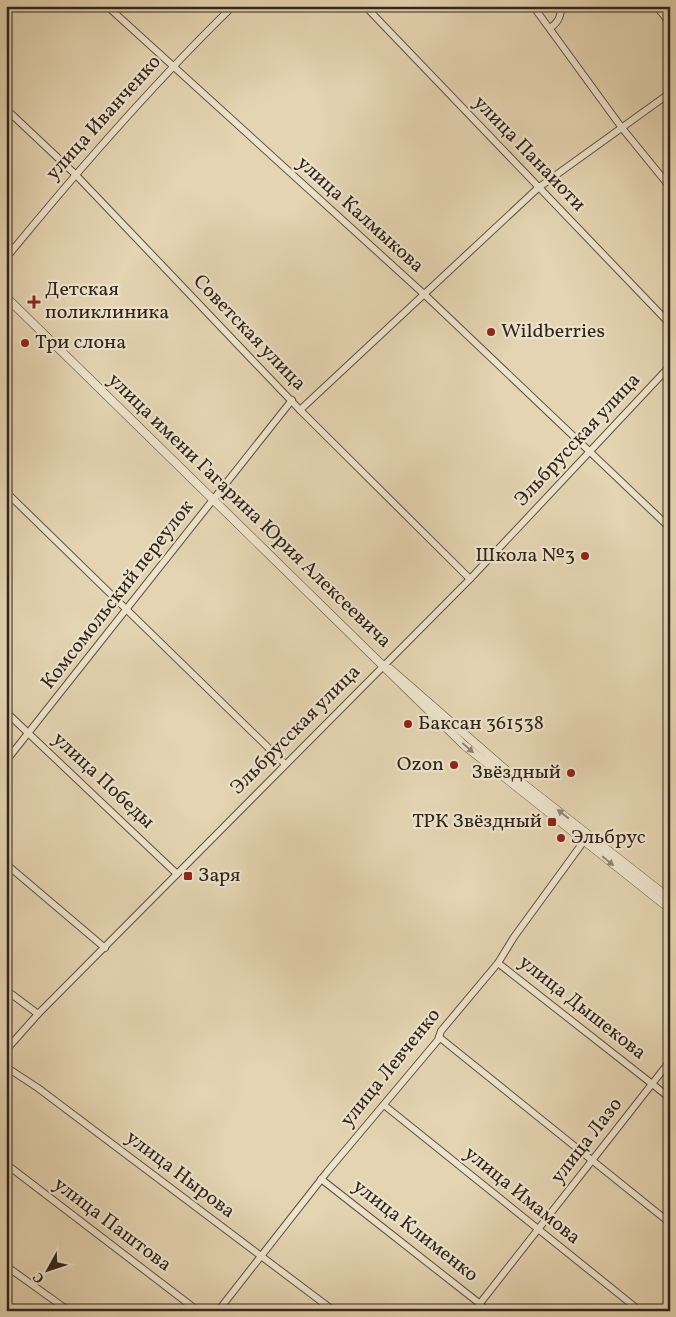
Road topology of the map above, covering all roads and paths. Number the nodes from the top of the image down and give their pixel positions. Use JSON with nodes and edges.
{"nodes":[{"id":1,"x":107,"y":6,"type":"edge"},
{"id":2,"x":233,"y":6,"type":"edge"},
{"id":3,"x":365,"y":6,"type":"edge"},
{"id":4,"x":532,"y":6,"type":"edge"},
{"id":5,"x":562,"y":6,"type":"edge"},
{"id":6,"x":656,"y":6,"type":"edge"},
{"id":7,"x":670,"y":23,"type":"edge"},
{"id":8,"x":550,"y":28,"type":"junction"},
{"id":9,"x":171,"y":66,"type":"junction"},
{"id":10,"x":670,"y":93,"type":"edge"},
{"id":11,"x":6,"y":109,"type":"edge"},
{"id":12,"x":622,"y":128,"type":"junction"},
{"id":13,"x":75,"y":174,"type":"junction"},
{"id":14,"x":538,"y":188,"type":"junction"},
{"id":15,"x":670,"y":188,"type":"edge"},
{"id":16,"x":6,"y":258,"type":"edge"},
{"id":17,"x":425,"y":295,"type":"junction"},
{"id":18,"x":6,"y":297,"type":"edge"},
{"id":19,"x":670,"y":324,"type":"edge"},
{"id":20,"x":670,"y":366,"type":"edge"},
{"id":21,"x":292,"y":400,"type":"junction"},
{"id":22,"x":300,"y":410,"type":"junction"},
{"id":23,"x":588,"y":452,"type":"junction"},
{"id":24,"x":6,"y":492,"type":"edge"},
{"id":25,"x":214,"y":499,"type":"junction"},
{"id":26,"x":670,"y":528,"type":"edge"},
{"id":27,"x":470,"y":579,"type":"junction"},
{"id":28,"x":126,"y":611,"type":"junction"},
{"id":29,"x":384,"y":665,"type":"junction"},
{"id":30,"x":6,"y":712,"type":"edge"},
{"id":31,"x":28,"y":734,"type":"junction"},
{"id":32,"x":6,"y":761,"type":"edge"},
{"id":33,"x":285,"y":764,"type":"junction"},
{"id":34,"x":584,"y":841,"type":"junction"},
{"id":35,"x":6,"y":864,"type":"edge"},
{"id":36,"x":177,"y":874,"type":"junction"},
{"id":37,"x":670,"y":899,"type":"edge"},
{"id":38,"x":670,"y":909,"type":"edge"},
{"id":39,"x":104,"y":948,"type":"junction"},
{"id":40,"x":498,"y":963,"type":"junction"},
{"id":41,"x":6,"y":990,"type":"edge"},
{"id":42,"x":38,"y":1014,"type":"junction"},
{"id":43,"x":439,"y":1037,"type":"junction"},
{"id":44,"x":6,"y":1050,"type":"edge"},
{"id":45,"x":670,"y":1061,"type":"edge"},
{"id":46,"x":6,"y":1067,"type":"edge"},
{"id":47,"x":652,"y":1083,"type":"junction"},
{"id":48,"x":670,"y":1098,"type":"edge"},
{"id":49,"x":384,"y":1106,"type":"junction"},
{"id":50,"x":593,"y":1160,"type":"junction"},
{"id":51,"x":6,"y":1164,"type":"edge"},
{"id":52,"x":322,"y":1179,"type":"junction"},
{"id":53,"x":670,"y":1223,"type":"edge"},
{"id":54,"x":539,"y":1230,"type":"junction"},
{"id":55,"x":261,"y":1256,"type":"junction"},
{"id":56,"x":6,"y":1266,"type":"edge"},
{"id":57,"x":480,"y":1303,"type":"junction"},
{"id":58,"x":69,"y":1311,"type":"edge"},
{"id":59,"x":198,"y":1311,"type":"edge"},
{"id":60,"x":218,"y":1311,"type":"edge"},
{"id":61,"x":334,"y":1311,"type":"edge"},
{"id":62,"x":474,"y":1311,"type":"edge"},
{"id":63,"x":486,"y":1311,"type":"edge"},
{"id":64,"x":640,"y":1311,"type":"edge"}],
"edges":[{"from":1,"to":9,"type":"street","name":"улица Калмыкова"},
{"from":2,"to":9,"type":"street","name":"улица Иванченко"},
{"from":3,"to":14,"type":"street","name":"улица Панаиоти"},
{"from":4,"to":8,"type":"street"},
{"from":5,"to":8,"type":"street"},
{"from":6,"to":7,"type":"street"},
{"from":8,"to":12,"type":"street"},
{"from":9,"to":13,"type":"street","name":"улица Иванченко"},
{"from":9,"to":17,"type":"street","name":"улица Калмыкова"},
{"from":10,"to":12,"type":"street"},
{"from":11,"to":13,"type":"street","name":"Советская улица"},
{"from":12,"to":14,"type":"street"},
{"from":12,"to":15,"type":"street"},
{"from":13,"to":16,"type":"street","name":"улица Иванченко"},
{"from":13,"to":21,"type":"street","name":"Советская улица"},
{"from":14,"to":17,"type":"street"},
{"from":14,"to":19,"type":"street","name":"улица Панаиоти"},
{"from":17,"to":22,"type":"street"},
{"from":17,"to":23,"type":"street","name":"улица Калмыкова"},
{"from":18,"to":25,"type":"street","name":"улица имени Гагарина Юрия Алексеевича"},
{"from":20,"to":23,"type":"street","name":"Эльбрусская улица"},
{"from":21,"to":22,"type":"street","name":"Советская улица"},
{"from":21,"to":25,"type":"street","name":"Комсомольский переулок"},
{"from":22,"to":27,"type":"street","name":"Советская улица"},
{"from":23,"to":26,"type":"street","name":"улица Калмыкова"},
{"from":23,"to":27,"type":"street","name":"Эльбрусская улица"},
{"from":24,"to":28,"type":"street"},
{"from":25,"to":28,"type":"street","name":"Комсомольский переулок"},
{"from":25,"to":29,"type":"street","name":"улица имени Гагарина Юрия Алексеевича"},
{"from":27,"to":29,"type":"street","name":"Эльбрусская улица"},
{"from":28,"to":31,"type":"street","name":"Комсомольский переулок"},
{"from":28,"to":33,"type":"street"},
{"from":29,"to":33,"type":"street","name":"Эльбрусская улица"},
{"from":29,"to":34,"type":"street","name":"улица имени Гагарина Юрия Алексеевича","one_way":true},
{"from":37,"to":29,"type":"street","name":"улица имени Гагарина Юрия Алексеевича","one_way":true},
{"from":30,"to":31,"type":"street","name":"улица Победы"},
{"from":31,"to":32,"type":"street","name":"Комсомольский переулок"},
{"from":31,"to":36,"type":"street","name":"улица Победы"},
{"from":33,"to":36,"type":"street","name":"Эльбрусская улица"},
{"from":34,"to":38,"type":"street","name":"улица имени Гагарина Юрия Алексеевича","one_way":true},
{"from":34,"to":40,"type":"street","name":"улица Левченко"},
{"from":35,"to":39,"type":"street"},
{"from":36,"to":39,"type":"street","name":"Эльбрусская улица"},
{"from":39,"to":42,"type":"street","name":"Эльбрусская улица"},
{"from":40,"to":43,"type":"street","name":"улица Левченко"},
{"from":40,"to":47,"type":"street","name":"улица Дышекова"},
{"from":41,"to":42,"type":"street"},
{"from":42,"to":44,"type":"street","name":"Эльбрусская улица"},
{"from":43,"to":49,"type":"street","name":"улица Левченко"},
{"from":43,"to":50,"type":"street"},
{"from":45,"to":47,"type":"street","name":"улица Лазо"},
{"from":46,"to":55,"type":"street","name":"улица Нырова"},
{"from":47,"to":48,"type":"street","name":"улица Дышекова"},
{"from":47,"to":50,"type":"street","name":"улица Лазо"},
{"from":49,"to":52,"type":"street","name":"улица Левченко"},
{"from":49,"to":54,"type":"street","name":"улица Имамова"},
{"from":50,"to":53,"type":"street"},
{"from":50,"to":54,"type":"street","name":"улица Лазо"},
{"from":51,"to":59,"type":"street","name":"улица Паштова"},
{"from":52,"to":55,"type":"street","name":"улица Левченко"},
{"from":52,"to":57,"type":"street","name":"улица Клименко"},
{"from":54,"to":57,"type":"street","name":"улица Лазо"},
{"from":54,"to":64,"type":"street","name":"улица Имамова"},
{"from":55,"to":60,"type":"street","name":"улица Левченко"},
{"from":55,"to":61,"type":"street","name":"улица Нырова"},
{"from":56,"to":58,"type":"street"},
{"from":57,"to":62,"type":"street","name":"улица Лазо"},
{"from":57,"to":63,"type":"street","name":"улица Клименко"}]}
